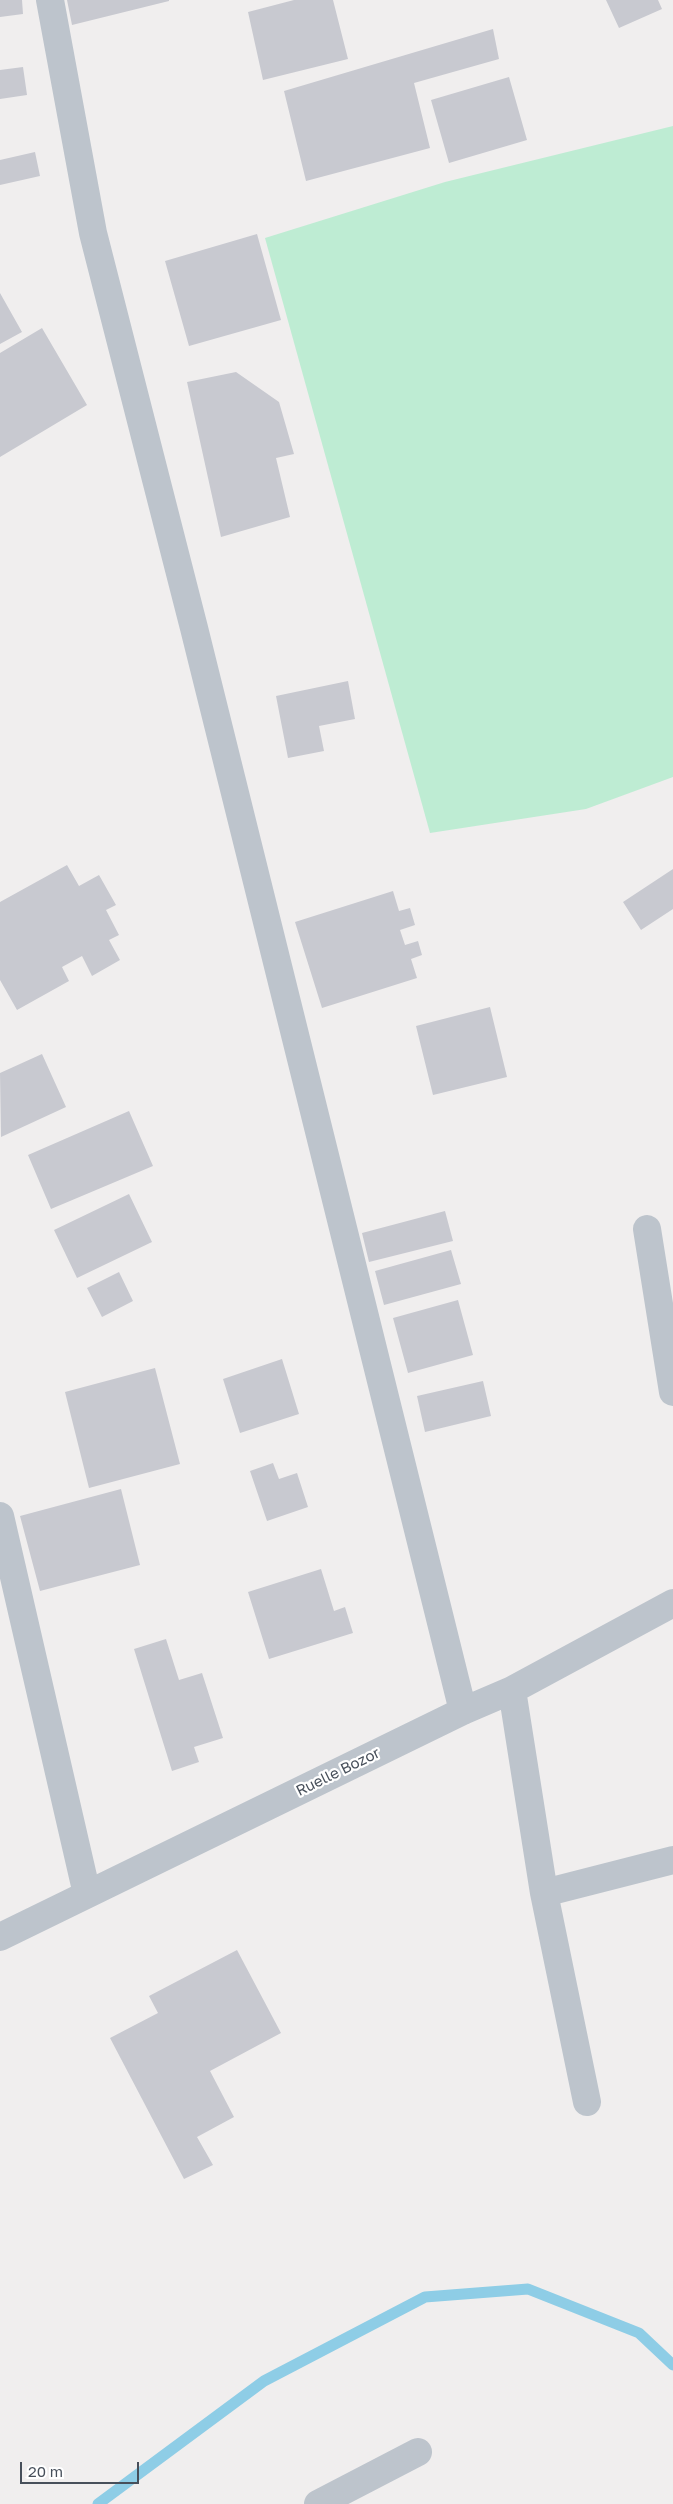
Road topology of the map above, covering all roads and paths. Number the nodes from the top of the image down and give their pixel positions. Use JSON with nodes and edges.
{"nodes":[{"id":1,"x":50,"y":0,"type":"edge"},
{"id":2,"x":647,"y":1229,"type":"dead end"},
{"id":3,"x":673,"y":1392,"type":"edge"},
{"id":4,"x":0,"y":1516,"type":"edge"},
{"id":5,"x":673,"y":1603,"type":"edge"},
{"id":6,"x":512,"y":1690,"type":"junction"},
{"id":7,"x":463,"y":1711,"type":"junction"},
{"id":8,"x":673,"y":1860,"type":"edge"},
{"id":9,"x":544,"y":1893,"type":"junction"},
{"id":10,"x":88,"y":1894,"type":"junction"},
{"id":11,"x":0,"y":1937,"type":"edge"},
{"id":12,"x":587,"y":2102,"type":"dead end"},
{"id":13,"x":418,"y":2452,"type":"dead end"},
{"id":14,"x":318,"y":2504,"type":"edge"}],
"edges":[{"from":1,"to":7,"type":"street"},
{"from":2,"to":3,"type":"street"},
{"from":4,"to":10,"type":"street"},
{"from":5,"to":6,"type":"street","name":"Ruelle Bozor"},
{"from":6,"to":7,"type":"street","name":"Ruelle Bozor"},
{"from":6,"to":9,"type":"street"},
{"from":7,"to":10,"type":"street","name":"Ruelle Bozor"},
{"from":8,"to":9,"type":"street"},
{"from":9,"to":12,"type":"street"},
{"from":10,"to":11,"type":"street","name":"Ruelle Bozor"},
{"from":13,"to":14,"type":"street"}]}
